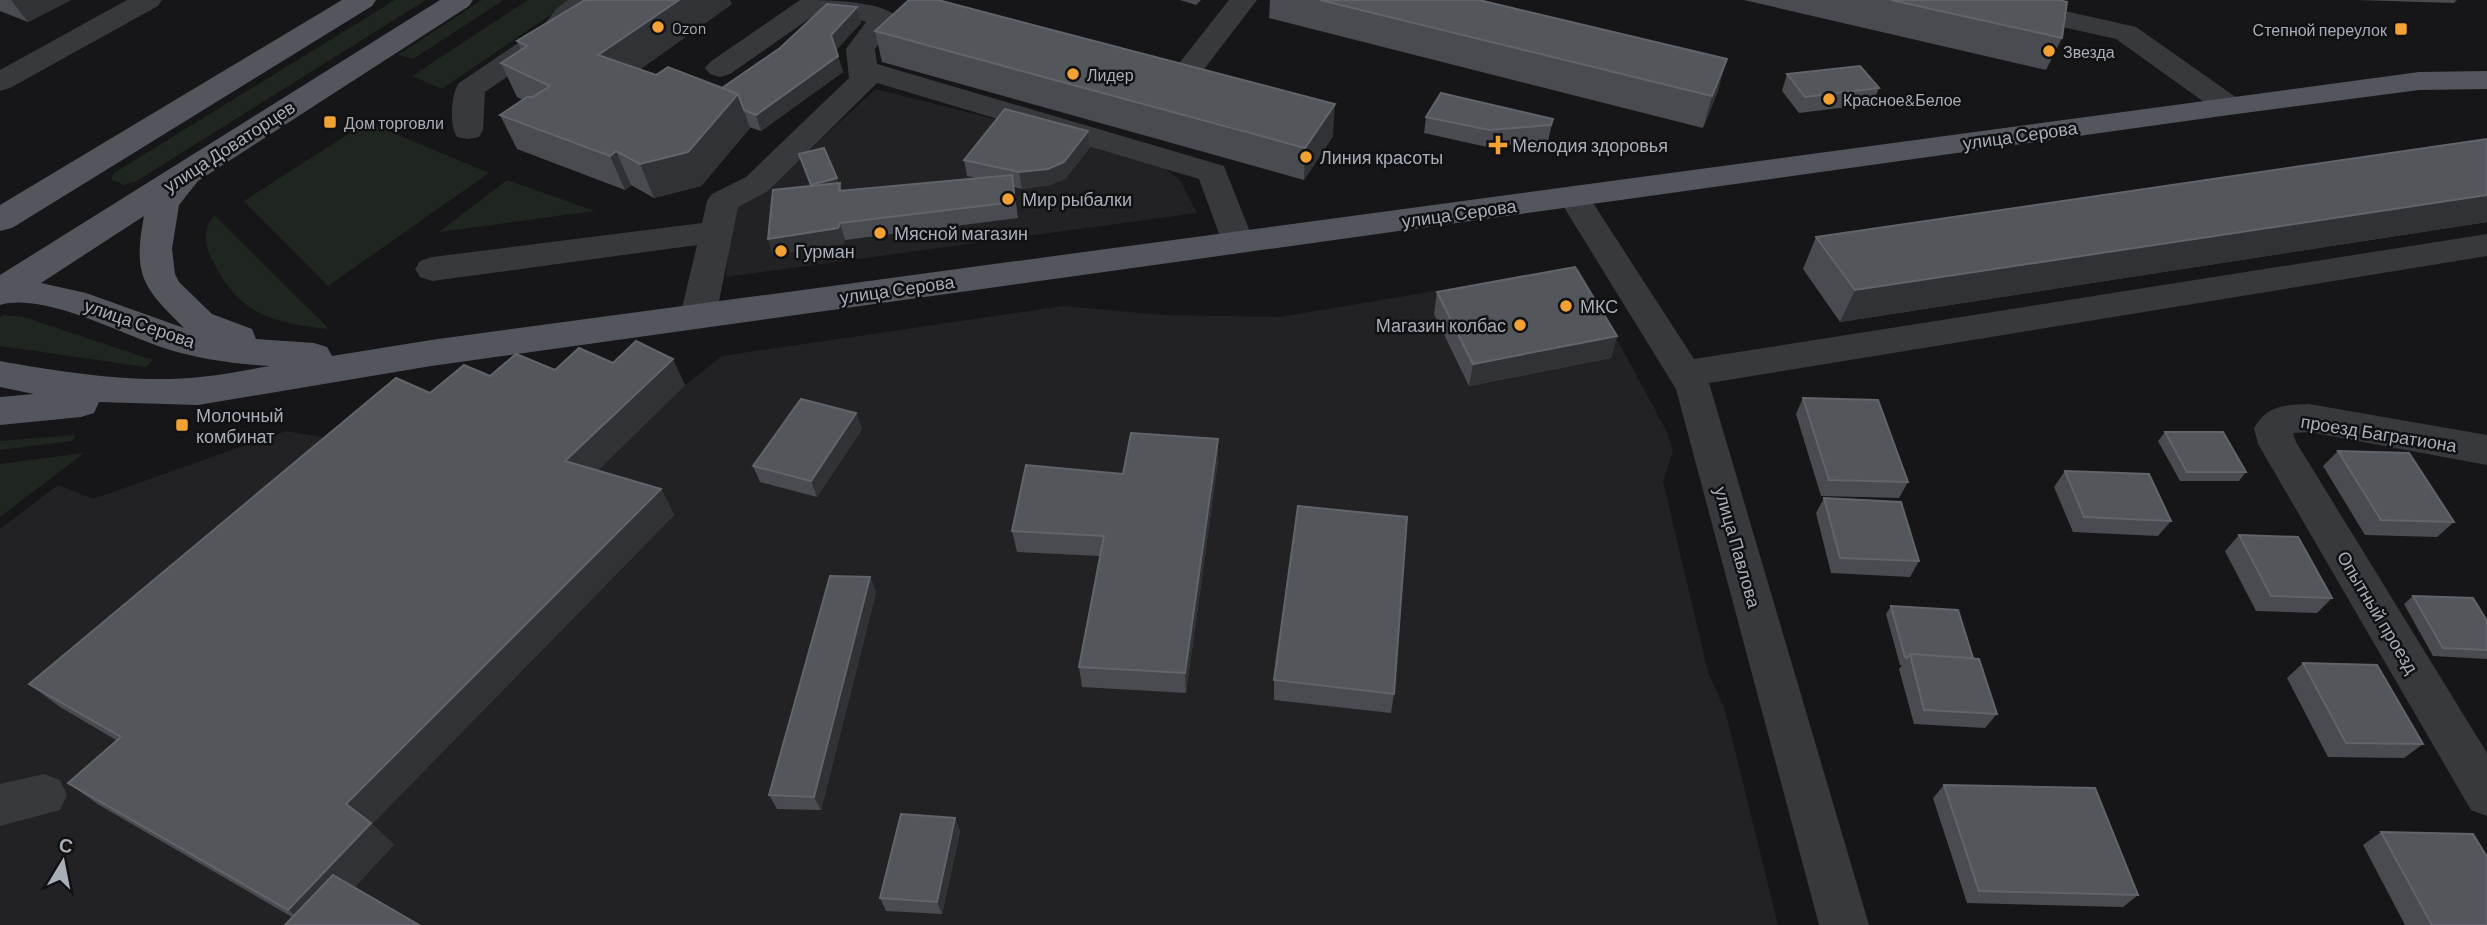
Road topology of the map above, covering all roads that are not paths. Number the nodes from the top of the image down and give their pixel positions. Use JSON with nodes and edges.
{"nodes":[{"id":1,"x":148,"y":0,"type":"edge"},
{"id":2,"x":362,"y":0,"type":"edge"},
{"id":3,"x":458,"y":0,"type":"edge"},
{"id":4,"x":586,"y":0,"type":"edge"},
{"id":5,"x":820,"y":0,"type":"edge"},
{"id":6,"x":1243,"y":0,"type":"edge"},
{"id":7,"x":1978,"y":0,"type":"edge"},
{"id":8,"x":720,"y":68,"type":"dead end"},
{"id":9,"x":862,"y":69,"type":"junction"},
{"id":10,"x":1188,"y":71,"type":"edge"},
{"id":11,"x":4,"y":75,"type":"edge"},
{"id":12,"x":2487,"y":80,"type":"edge"},
{"id":13,"x":2229,"y":106,"type":"junction"},
{"id":14,"x":468,"y":130,"type":"dead end"},
{"id":15,"x":192,"y":170,"type":"junction"},
{"id":16,"x":1573,"y":196,"type":"junction"},
{"id":17,"x":0,"y":220,"type":"edge"},
{"id":18,"x":716,"y":232,"type":"junction"},
{"id":19,"x":1237,"y":242,"type":"junction"},
{"id":20,"x":2487,"y":245,"type":"edge"},
{"id":21,"x":432,"y":269,"type":"dead end"},
{"id":22,"x":3,"y":289,"type":"edge"},
{"id":23,"x":698,"y":316,"type":"junction"},
{"id":24,"x":431,"y":354,"type":"junction"},
{"id":25,"x":323,"y":357,"type":"junction"},
{"id":26,"x":1687,"y":373,"type":"junction"},
{"id":27,"x":0,"y":374,"type":"edge"},
{"id":28,"x":198,"y":391,"type":"junction"},
{"id":29,"x":0,"y":411,"type":"edge"},
{"id":30,"x":2273,"y":428,"type":"joint"},
{"id":31,"x":2487,"y":450,"type":"edge"},
{"id":32,"x":44,"y":795,"type":"dead end"},
{"id":33,"x":2487,"y":795,"type":"edge"},
{"id":34,"x":0,"y":805,"type":"edge"},
{"id":35,"x":1844,"y":925,"type":"edge"}],
"edges":[{"from":1,"to":11,"type":"street"},
{"from":2,"to":17,"type":"main road"},
{"from":3,"to":15,"type":"main road","name":"улица Доваторцев"},
{"from":4,"to":14,"type":"street"},
{"from":5,"to":8,"type":"street"},
{"from":5,"to":9,"type":"street"},
{"from":6,"to":10,"type":"street"},
{"from":7,"to":13,"type":"street"},
{"from":9,"to":18,"type":"street"},
{"from":9,"to":19,"type":"street"},
{"from":12,"to":13,"type":"main road","name":"улица Серова"},
{"from":13,"to":16,"type":"main road","name":"улица Серова"},
{"from":15,"to":22,"type":"main road","name":"улица Доваторцев"},
{"from":15,"to":25,"type":"main road","name":"улица Серова"},
{"from":16,"to":19,"type":"main road","name":"улица Серова"},
{"from":16,"to":26,"type":"street","name":"улица Павлова"},
{"from":18,"to":21,"type":"street"},
{"from":18,"to":23,"type":"street"},
{"from":19,"to":23,"type":"main road","name":"улица Серова"},
{"from":20,"to":26,"type":"street"},
{"from":22,"to":25,"type":"main road","name":"улица Серова"},
{"from":23,"to":24,"type":"main road","name":"улица Серова"},
{"from":24,"to":25,"type":"main road","name":"улица Серова"},
{"from":24,"to":28,"type":"main road","name":"улица Серова"},
{"from":26,"to":35,"type":"street","name":"улица Павлова"},
{"from":27,"to":28,"type":"main road","name":"улица Серова"},
{"from":28,"to":29,"type":"main road","name":"улица Серова"},
{"from":30,"to":31,"type":"street","name":"проезд Багратиона"},
{"from":30,"to":33,"type":"street","name":"Опытный проезд"},
{"from":32,"to":34,"type":"street"}]}
